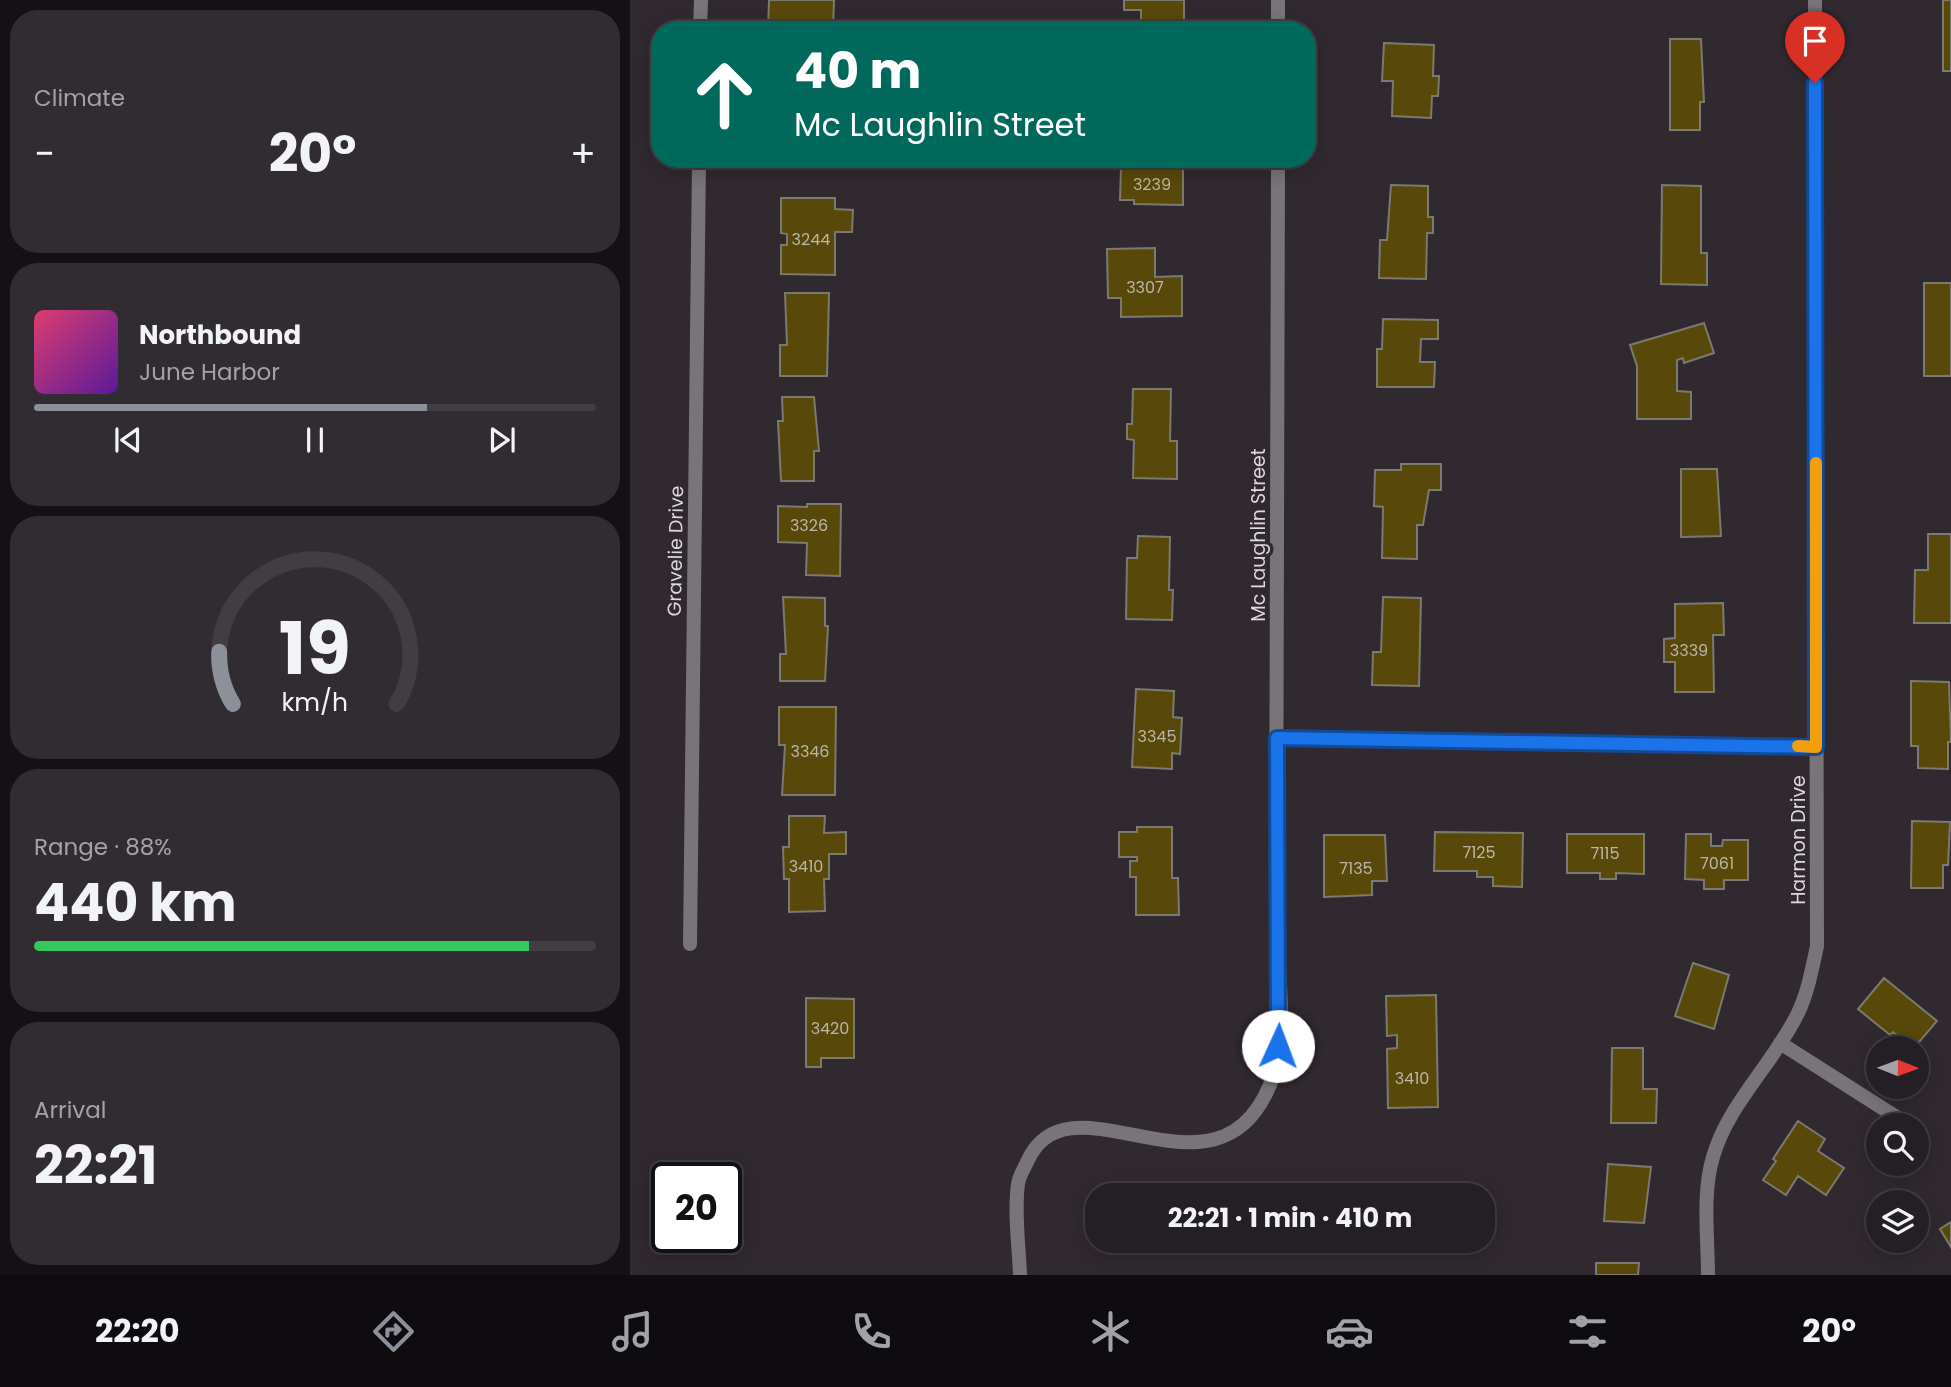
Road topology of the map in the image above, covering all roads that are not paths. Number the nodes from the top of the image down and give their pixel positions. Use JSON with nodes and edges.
{"nodes":[{"id":1,"x":701,"y":0,"type":"edge"},
{"id":2,"x":1278,"y":0,"type":"edge"},
{"id":3,"x":1815,"y":0,"type":"edge"},
{"id":4,"x":700,"y":21,"type":"edge"},
{"id":5,"x":1278,"y":21,"type":"edge"},
{"id":6,"x":699,"y":168,"type":"edge"},
{"id":7,"x":1278,"y":168,"type":"edge"},
{"id":8,"x":1277,"y":738,"type":"junction"},
{"id":9,"x":1816,"y":747,"type":"junction"},
{"id":10,"x":690,"y":944,"type":"dead end"},
{"id":11,"x":1780,"y":1043,"type":"junction"},
{"id":12,"x":1890,"y":1113,"type":"edge"},
{"id":13,"x":1020,"y":1275,"type":"edge"},
{"id":14,"x":1708,"y":1275,"type":"edge"}],
"edges":[{"from":1,"to":4,"type":"street"},
{"from":2,"to":5,"type":"street"},
{"from":3,"to":9,"type":"street","name":"Harmon Drive"},
{"from":6,"to":10,"type":"street","name":"Gravelie Drive"},
{"from":7,"to":8,"type":"street","name":"Mc Laughlin Street"},
{"from":8,"to":9,"type":"street"},
{"from":8,"to":13,"type":"street","name":"Mc Laughlin Street"},
{"from":9,"to":11,"type":"street","name":"Harmon Drive"},
{"from":11,"to":12,"type":"street"},
{"from":11,"to":14,"type":"street","name":"Harmon Drive"}]}
